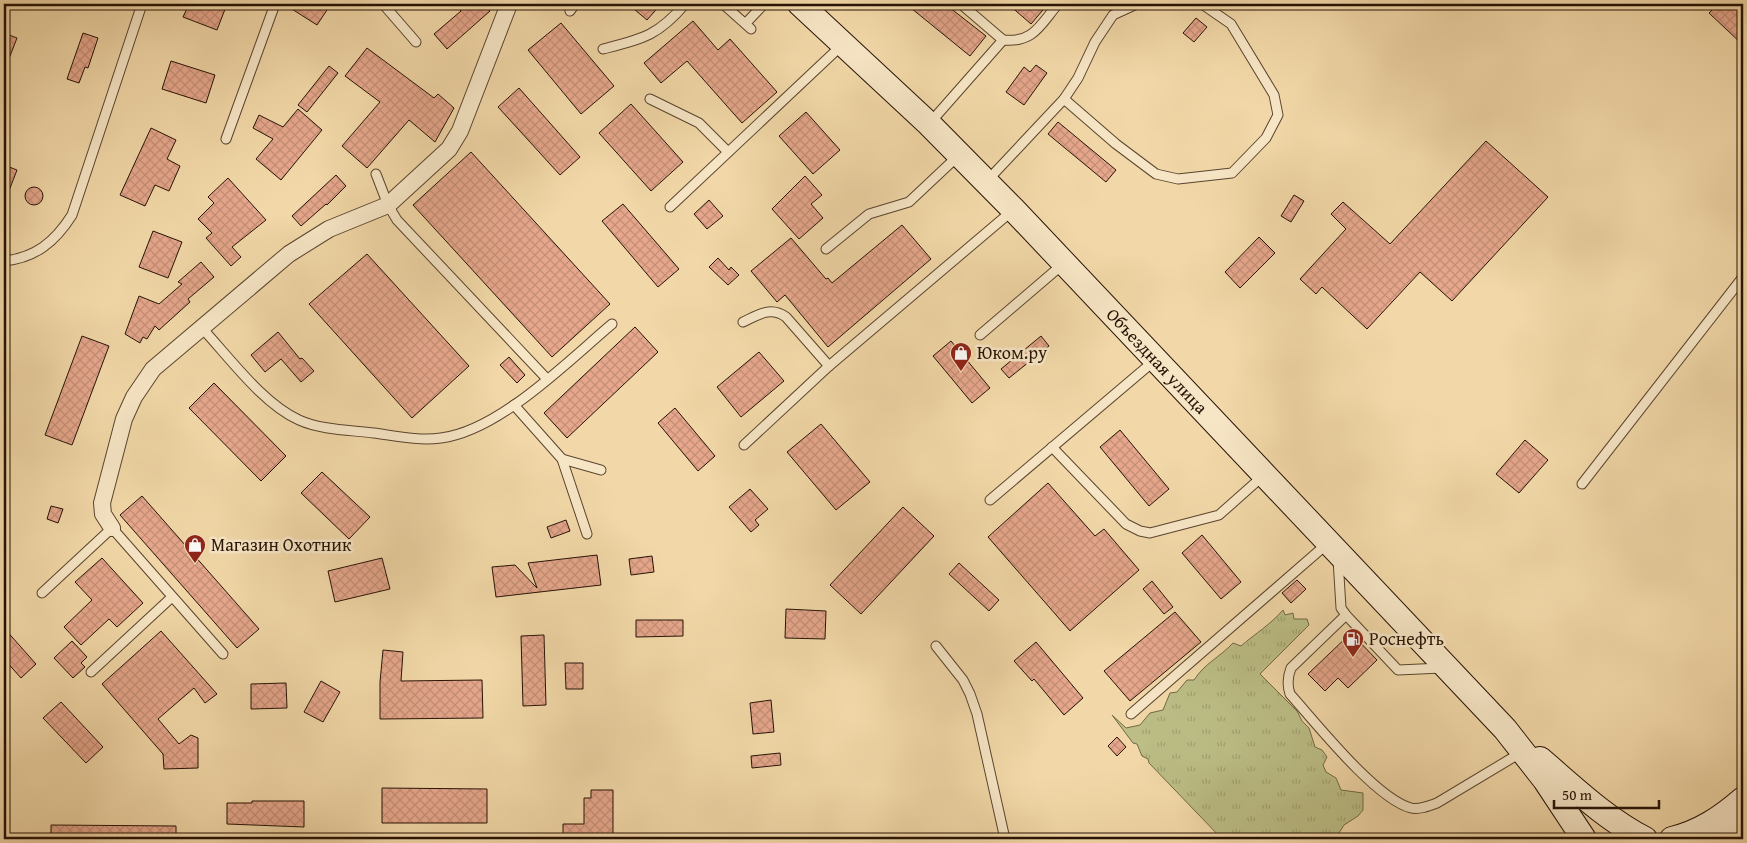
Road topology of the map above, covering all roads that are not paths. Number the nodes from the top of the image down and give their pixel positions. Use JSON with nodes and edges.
{"nodes":[{"id":1,"x":142,"y":4,"type":"edge"},
{"id":2,"x":274,"y":4,"type":"edge"},
{"id":3,"x":383,"y":4,"type":"edge"},
{"id":4,"x":509,"y":4,"type":"edge"},
{"id":5,"x":685,"y":4,"type":"edge"},
{"id":6,"x":723,"y":4,"type":"edge"},
{"id":7,"x":764,"y":4,"type":"edge"},
{"id":8,"x":800,"y":4,"type":"edge"},
{"id":9,"x":961,"y":4,"type":"edge"},
{"id":10,"x":1058,"y":4,"type":"edge"},
{"id":11,"x":1137,"y":4,"type":"edge"},
{"id":12,"x":1202,"y":4,"type":"edge"},
{"id":13,"x":1003,"y":40,"type":"junction"},
{"id":14,"x":416,"y":42,"type":"dead end"},
{"id":15,"x":844,"y":43,"type":"junction"},
{"id":16,"x":603,"y":49,"type":"dead end"},
{"id":17,"x":650,"y":99,"type":"dead end"},
{"id":18,"x":1064,"y":99,"type":"junction"},
{"id":19,"x":929,"y":124,"type":"junction"},
{"id":20,"x":226,"y":139,"type":"dead end"},
{"id":21,"x":728,"y":152,"type":"junction"},
{"id":22,"x":960,"y":155,"type":"junction"},
{"id":23,"x":376,"y":174,"type":"dead end"},
{"id":24,"x":986,"y":182,"type":"junction"},
{"id":25,"x":388,"y":205,"type":"junction"},
{"id":26,"x":670,"y":207,"type":"dead end"},
{"id":27,"x":1014,"y":210,"type":"junction"},
{"id":28,"x":826,"y":249,"type":"dead end"},
{"id":29,"x":4,"y":261,"type":"edge"},
{"id":30,"x":1065,"y":262,"type":"junction"},
{"id":31,"x":1743,"y":277,"type":"edge"},
{"id":32,"x":743,"y":322,"type":"dead end"},
{"id":33,"x":612,"y":324,"type":"dead end"},
{"id":34,"x":201,"y":327,"type":"junction"},
{"id":35,"x":980,"y":335,"type":"dead end"},
{"id":36,"x":1156,"y":359,"type":"junction"},
{"id":37,"x":829,"y":366,"type":"junction"},
{"id":38,"x":547,"y":379,"type":"junction"},
{"id":39,"x":514,"y":405,"type":"junction"},
{"id":40,"x":744,"y":445,"type":"dead end"},
{"id":41,"x":1052,"y":447,"type":"junction"},
{"id":42,"x":562,"y":459,"type":"junction"},
{"id":43,"x":601,"y":470,"type":"dead end"},
{"id":44,"x":1264,"y":474,"type":"junction"},
{"id":45,"x":1582,"y":484,"type":"dead end"},
{"id":46,"x":990,"y":500,"type":"dead end"},
{"id":47,"x":112,"y":528,"type":"junction"},
{"id":48,"x":587,"y":534,"type":"dead end"},
{"id":49,"x":1333,"y":547,"type":"junction"},
{"id":50,"x":42,"y":593,"type":"dead end"},
{"id":51,"x":172,"y":597,"type":"junction"},
{"id":52,"x":1346,"y":615,"type":"junction"},
{"id":53,"x":936,"y":646,"type":"dead end"},
{"id":54,"x":223,"y":654,"type":"dead end"},
{"id":55,"x":1448,"y":668,"type":"junction"},
{"id":56,"x":91,"y":672,"type":"dead end"},
{"id":57,"x":1131,"y":714,"type":"dead end"},
{"id":58,"x":1505,"y":729,"type":"junction"},
{"id":59,"x":1523,"y":751,"type":"junction"},
{"id":60,"x":1743,"y":799,"type":"edge"},
{"id":61,"x":1743,"y":813,"type":"edge"},
{"id":62,"x":1005,"y":839,"type":"edge"},
{"id":63,"x":1584,"y":839,"type":"edge"},
{"id":64,"x":1645,"y":839,"type":"edge"},
{"id":65,"x":1672,"y":839,"type":"edge"},
{"id":66,"x":1726,"y":839,"type":"edge"}],
"edges":[{"from":1,"to":29,"type":"lane"},
{"from":2,"to":20,"type":"lane"},
{"from":3,"to":14,"type":"lane"},
{"from":4,"to":25,"type":"street"},
{"from":5,"to":16,"type":"lane"},
{"from":6,"to":7,"type":"lane"},
{"from":8,"to":15,"type":"main road","name":"Объездная улица"},
{"from":9,"to":13,"type":"lane"},
{"from":10,"to":13,"type":"lane"},
{"from":11,"to":18,"type":"lane"},
{"from":12,"to":18,"type":"lane"},
{"from":13,"to":19,"type":"lane"},
{"from":15,"to":19,"type":"main road","name":"Объездная улица"},
{"from":15,"to":21,"type":"lane"},
{"from":17,"to":21,"type":"lane"},
{"from":18,"to":24,"type":"lane"},
{"from":19,"to":22,"type":"main road","name":"Объездная улица"},
{"from":21,"to":26,"type":"lane"},
{"from":22,"to":24,"type":"main road","name":"Объездная улица"},
{"from":22,"to":28,"type":"lane"},
{"from":23,"to":25,"type":"lane"},
{"from":24,"to":27,"type":"main road","name":"Объездная улица"},
{"from":25,"to":34,"type":"street"},
{"from":25,"to":38,"type":"lane"},
{"from":27,"to":30,"type":"main road","name":"Объездная улица"},
{"from":27,"to":37,"type":"lane"},
{"from":30,"to":35,"type":"lane"},
{"from":30,"to":36,"type":"main road","name":"Объездная улица"},
{"from":31,"to":45,"type":"lane"},
{"from":32,"to":37,"type":"lane"},
{"from":33,"to":38,"type":"lane"},
{"from":34,"to":39,"type":"lane"},
{"from":34,"to":47,"type":"street"},
{"from":36,"to":41,"type":"lane"},
{"from":36,"to":44,"type":"main road","name":"Объездная улица"},
{"from":37,"to":40,"type":"lane"},
{"from":38,"to":39,"type":"lane"},
{"from":39,"to":42,"type":"lane"},
{"from":41,"to":44,"type":"lane"},
{"from":41,"to":46,"type":"lane"},
{"from":42,"to":43,"type":"lane"},
{"from":42,"to":48,"type":"lane"},
{"from":44,"to":49,"type":"main road","name":"Объездная улица"},
{"from":47,"to":50,"type":"lane"},
{"from":47,"to":51,"type":"lane"},
{"from":49,"to":52,"type":"lane"},
{"from":49,"to":55,"type":"main road","name":"Объездная улица"},
{"from":49,"to":57,"type":"lane"},
{"from":51,"to":54,"type":"lane"},
{"from":51,"to":56,"type":"lane"},
{"from":52,"to":55,"type":"lane"},
{"from":52,"to":59,"type":"lane"},
{"from":53,"to":62,"type":"lane"},
{"from":55,"to":58,"type":"main road","name":"Объездная улица"},
{"from":58,"to":59,"type":"main road"},
{"from":58,"to":64,"type":"main road"},
{"from":59,"to":63,"type":"main road"},
{"from":60,"to":65,"type":"main road"},
{"from":61,"to":66,"type":"main road"}]}
